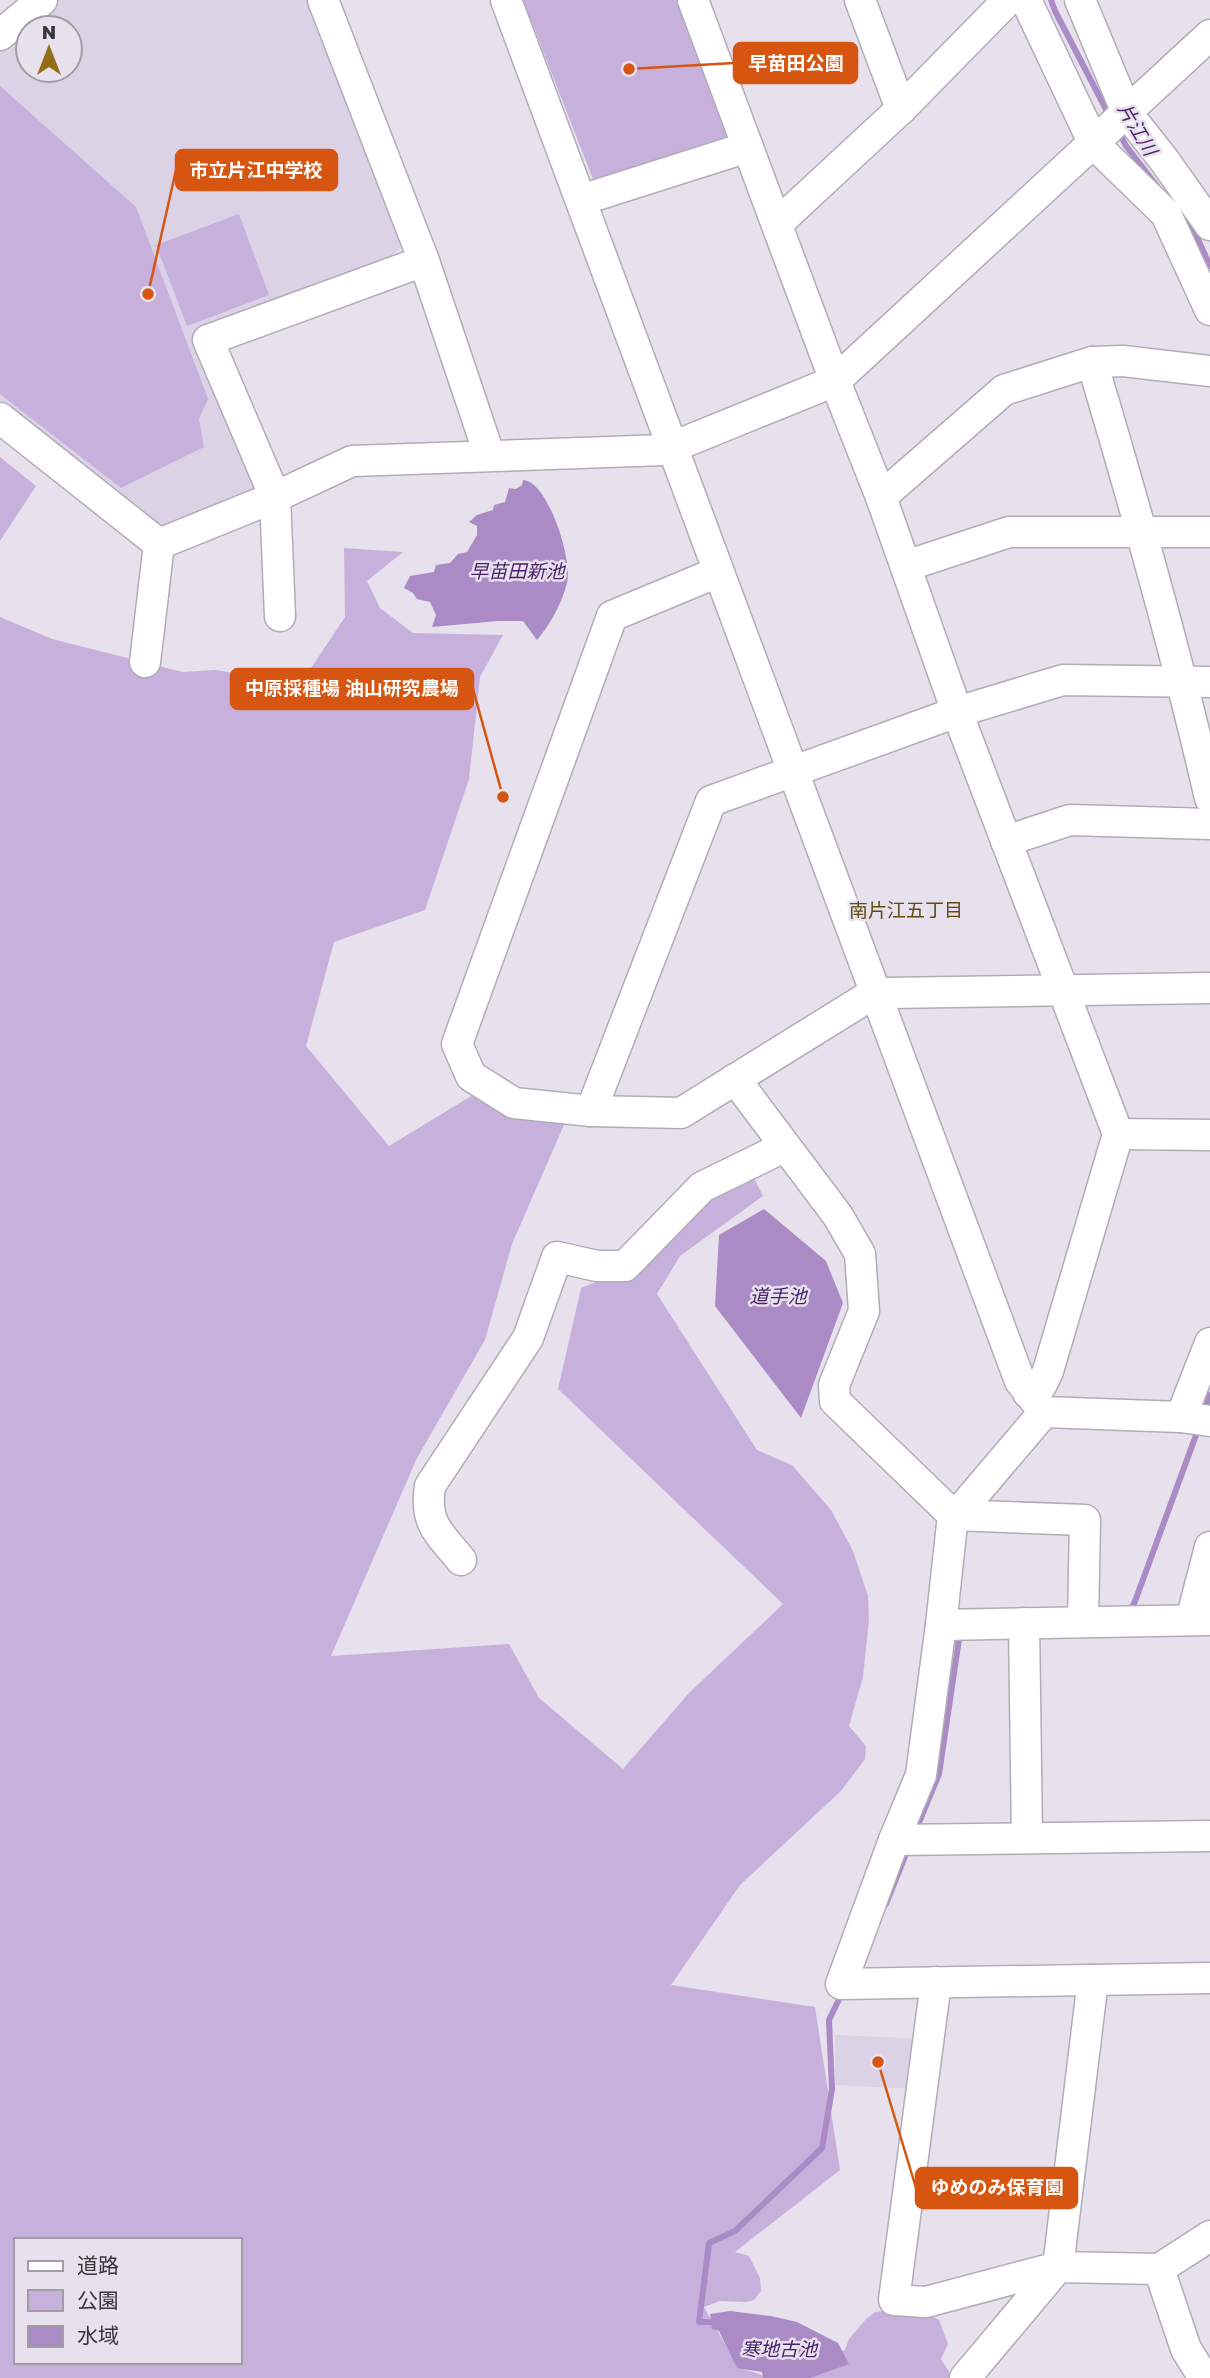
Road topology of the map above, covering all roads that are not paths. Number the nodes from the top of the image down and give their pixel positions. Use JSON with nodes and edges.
{"nodes":[{"id":1,"x":42,"y":0,"type":"edge"},
{"id":2,"x":323,"y":0,"type":"edge"},
{"id":3,"x":506,"y":0,"type":"edge"},
{"id":4,"x":693,"y":0,"type":"edge"},
{"id":5,"x":860,"y":0,"type":"edge"},
{"id":6,"x":1009,"y":0,"type":"edge"},
{"id":7,"x":1026,"y":0,"type":"edge"},
{"id":8,"x":1080,"y":0,"type":"edge"},
{"id":9,"x":0,"y":35,"type":"edge"},
{"id":10,"x":1210,"y":35,"type":"edge"},
{"id":11,"x":901,"y":109,"type":"junction"},
{"id":12,"x":1127,"y":113,"type":"junction"},
{"id":13,"x":1094,"y":144,"type":"junction"},
{"id":14,"x":748,"y":147,"type":"junction"},
{"id":15,"x":581,"y":200,"type":"junction"},
{"id":16,"x":777,"y":224,"type":"junction"},
{"id":17,"x":1210,"y":225,"type":"edge"},
{"id":18,"x":424,"y":261,"type":"junction"},
{"id":19,"x":1210,"y":310,"type":"edge"},
{"id":20,"x":1092,"y":362,"type":"junction"},
{"id":21,"x":1210,"y":371,"type":"edge"},
{"id":22,"x":835,"y":381,"type":"junction"},
{"id":23,"x":0,"y":418,"type":"edge"},
{"id":24,"x":673,"y":446,"type":"junction"},
{"id":25,"x":483,"y":455,"type":"junction"},
{"id":26,"x":275,"y":497,"type":"junction"},
{"id":27,"x":881,"y":497,"type":"junction"},
{"id":28,"x":1143,"y":531,"type":"junction"},
{"id":29,"x":1210,"y":531,"type":"edge"},
{"id":30,"x":159,"y":544,"type":"junction"},
{"id":31,"x":906,"y":566,"type":"junction"},
{"id":32,"x":718,"y":572,"type":"junction"},
{"id":33,"x":280,"y":616,"type":"dead end"},
{"id":34,"x":145,"y":662,"type":"dead end"},
{"id":35,"x":1196,"y":681,"type":"edge"},
{"id":36,"x":957,"y":712,"type":"junction"},
{"id":37,"x":794,"y":772,"type":"junction"},
{"id":38,"x":1210,"y":798,"type":"edge"},
{"id":39,"x":1210,"y":824,"type":"edge"},
{"id":40,"x":1006,"y":841,"type":"junction"},
{"id":41,"x":1210,"y":988,"type":"edge"},
{"id":42,"x":1063,"y":990,"type":"junction"},
{"id":43,"x":876,"y":997,"type":"junction"},
{"id":44,"x":735,"y":1079,"type":"junction"},
{"id":45,"x":592,"y":1111,"type":"junction"},
{"id":46,"x":1118,"y":1134,"type":"junction"},
{"id":47,"x":1210,"y":1135,"type":"edge"},
{"id":48,"x":784,"y":1147,"type":"junction"},
{"id":49,"x":1210,"y":1343,"type":"edge"},
{"id":50,"x":1036,"y":1403,"type":"junction"},
{"id":51,"x":1198,"y":1419,"type":"edge"},
{"id":52,"x":953,"y":1515,"type":"junction"},
{"id":53,"x":1210,"y":1547,"type":"edge"},
{"id":54,"x":461,"y":1560,"type":"dead end"},
{"id":55,"x":1200,"y":1620,"type":"edge"},
{"id":56,"x":1083,"y":1622,"type":"junction"},
{"id":57,"x":941,"y":1625,"type":"junction"},
{"id":58,"x":1024,"y":1631,"type":"junction"},
{"id":59,"x":1210,"y":1836,"type":"edge"},
{"id":60,"x":1027,"y":1838,"type":"junction"},
{"id":61,"x":905,"y":1840,"type":"junction"},
{"id":62,"x":1210,"y":1978,"type":"edge"},
{"id":63,"x":1093,"y":1980,"type":"junction"},
{"id":64,"x":936,"y":1982,"type":"junction"},
{"id":65,"x":1210,"y":2236,"type":"edge"},
{"id":66,"x":1058,"y":2267,"type":"junction"},
{"id":67,"x":1159,"y":2269,"type":"junction"},
{"id":68,"x":965,"y":2378,"type":"edge"},
{"id":69,"x":1204,"y":2378,"type":"edge"}],
"edges":[{"from":1,"to":9,"type":"street"},
{"from":2,"to":18,"type":"street"},
{"from":3,"to":15,"type":"street"},
{"from":4,"to":14,"type":"street"},
{"from":5,"to":11,"type":"street"},
{"from":6,"to":11,"type":"street"},
{"from":7,"to":13,"type":"street"},
{"from":8,"to":12,"type":"street"},
{"from":10,"to":12,"type":"street"},
{"from":11,"to":16,"type":"street"},
{"from":12,"to":13,"type":"street"},
{"from":12,"to":17,"type":"street"},
{"from":13,"to":19,"type":"street"},
{"from":13,"to":22,"type":"street"},
{"from":14,"to":15,"type":"street"},
{"from":14,"to":16,"type":"street"},
{"from":15,"to":24,"type":"street"},
{"from":16,"to":22,"type":"street"},
{"from":18,"to":25,"type":"street"},
{"from":18,"to":26,"type":"street"},
{"from":20,"to":21,"type":"street"},
{"from":20,"to":27,"type":"street"},
{"from":20,"to":28,"type":"street"},
{"from":22,"to":24,"type":"street"},
{"from":22,"to":27,"type":"street"},
{"from":23,"to":30,"type":"street"},
{"from":24,"to":25,"type":"street"},
{"from":24,"to":32,"type":"street"},
{"from":25,"to":26,"type":"street"},
{"from":26,"to":30,"type":"street"},
{"from":26,"to":33,"type":"street"},
{"from":27,"to":31,"type":"street"},
{"from":28,"to":29,"type":"street"},
{"from":28,"to":31,"type":"street"},
{"from":28,"to":35,"type":"street"},
{"from":30,"to":34,"type":"street"},
{"from":31,"to":36,"type":"street"},
{"from":32,"to":37,"type":"street"},
{"from":32,"to":45,"type":"street"},
{"from":35,"to":36,"type":"street"},
{"from":35,"to":38,"type":"street"},
{"from":36,"to":37,"type":"street"},
{"from":36,"to":40,"type":"street"},
{"from":37,"to":43,"type":"street"},
{"from":37,"to":45,"type":"street"},
{"from":39,"to":40,"type":"street"},
{"from":40,"to":42,"type":"street"},
{"from":41,"to":42,"type":"street"},
{"from":42,"to":43,"type":"street"},
{"from":42,"to":46,"type":"street"},
{"from":43,"to":44,"type":"street"},
{"from":43,"to":50,"type":"street"},
{"from":44,"to":45,"type":"street"},
{"from":44,"to":48,"type":"street"},
{"from":46,"to":47,"type":"street"},
{"from":46,"to":50,"type":"street"},
{"from":48,"to":52,"type":"street"},
{"from":48,"to":54,"type":"street"},
{"from":49,"to":51,"type":"street"},
{"from":50,"to":51,"type":"street"},
{"from":50,"to":52,"type":"street"},
{"from":52,"to":56,"type":"street"},
{"from":52,"to":57,"type":"street"},
{"from":53,"to":55,"type":"street"},
{"from":55,"to":56,"type":"street"},
{"from":56,"to":58,"type":"street"},
{"from":57,"to":58,"type":"street"},
{"from":57,"to":61,"type":"street"},
{"from":58,"to":60,"type":"street"},
{"from":59,"to":60,"type":"street"},
{"from":60,"to":61,"type":"street"},
{"from":61,"to":64,"type":"street"},
{"from":62,"to":63,"type":"street"},
{"from":63,"to":64,"type":"street"},
{"from":63,"to":66,"type":"street"},
{"from":64,"to":66,"type":"street"},
{"from":65,"to":67,"type":"street"},
{"from":66,"to":67,"type":"street"},
{"from":66,"to":68,"type":"street"},
{"from":67,"to":69,"type":"street"}]}
